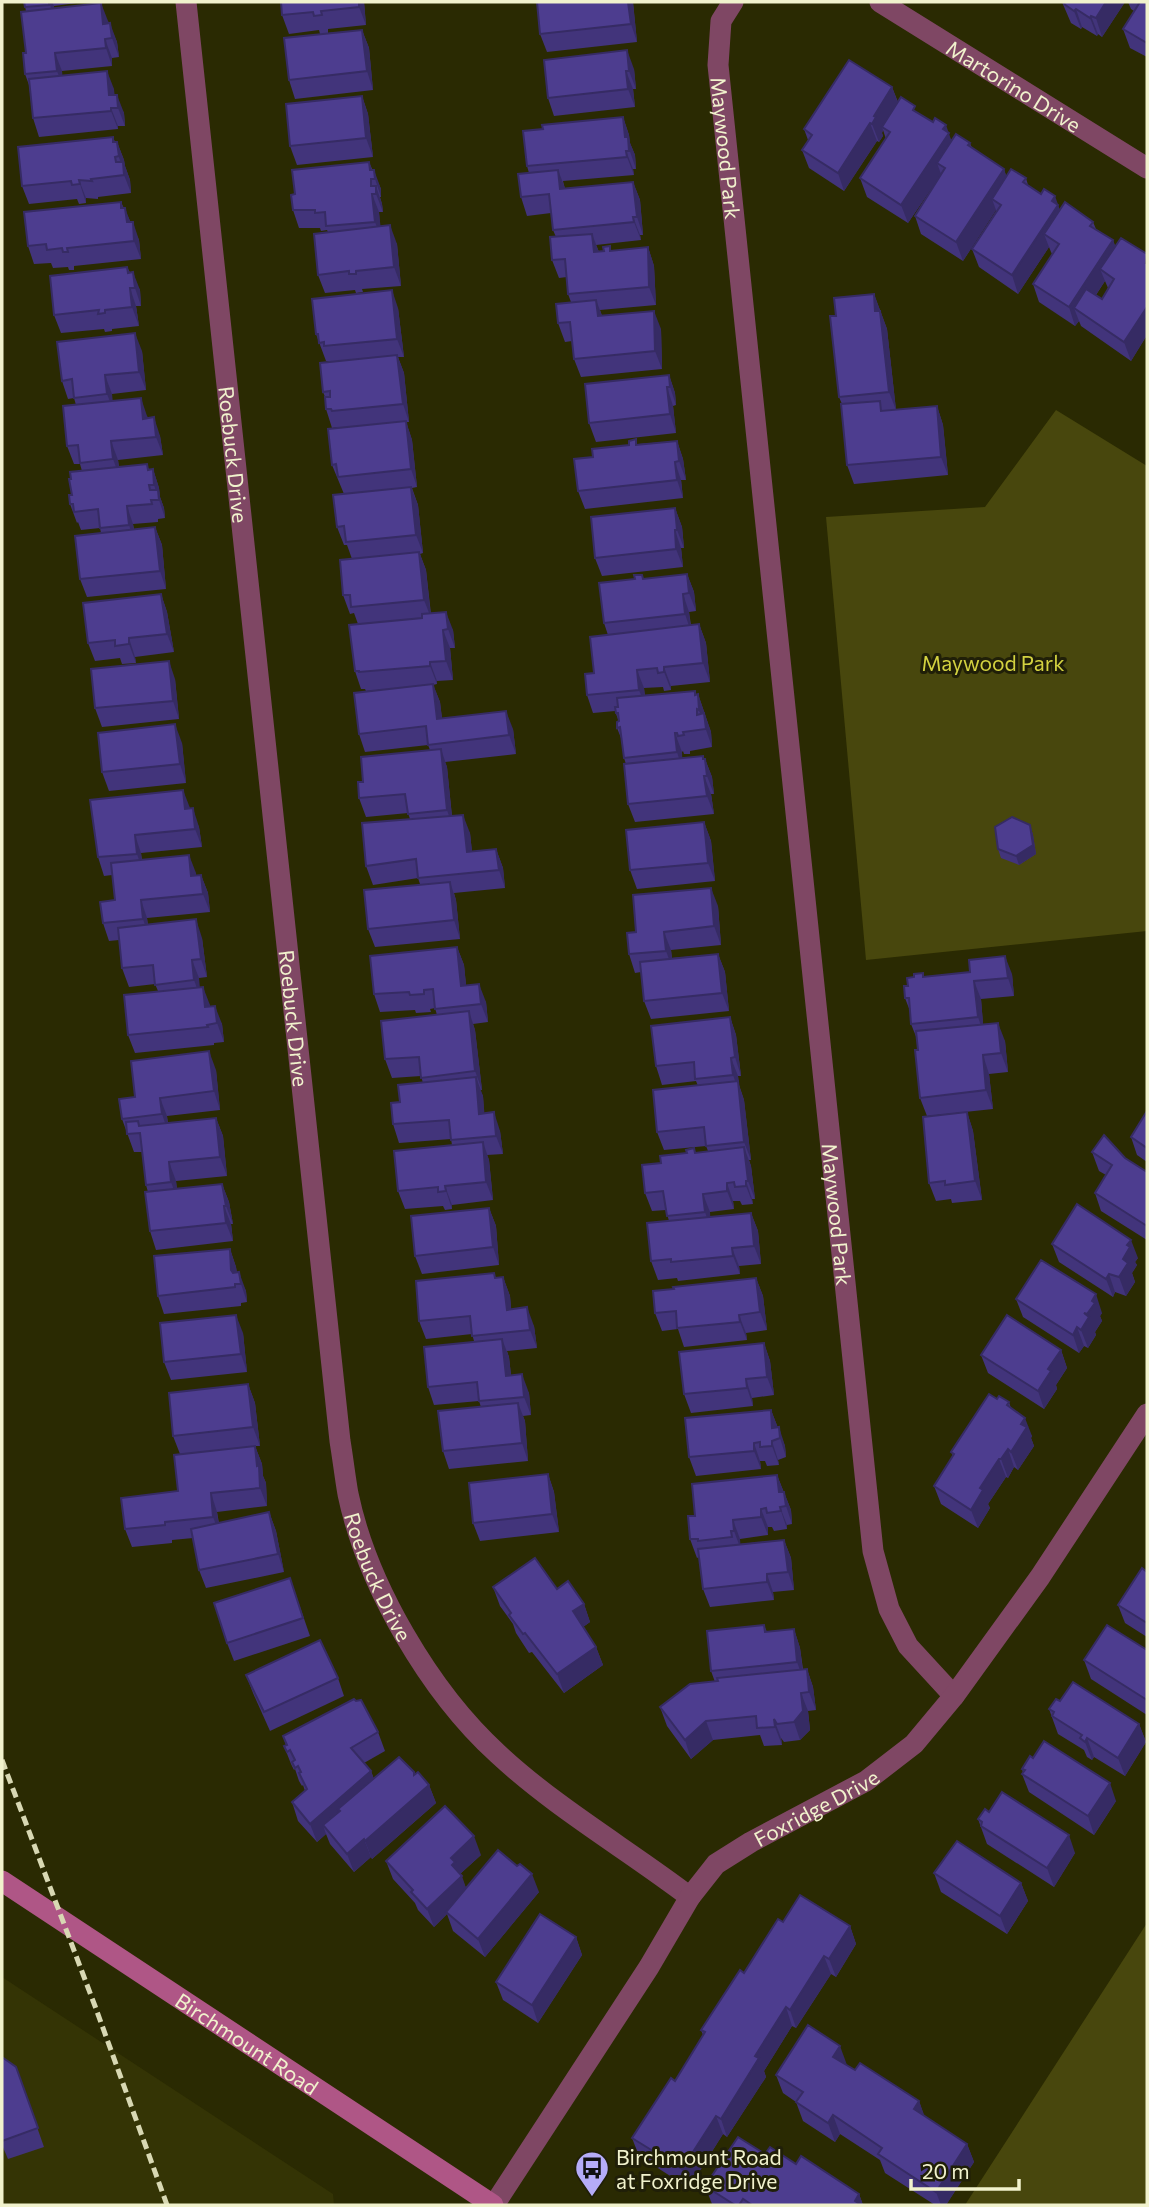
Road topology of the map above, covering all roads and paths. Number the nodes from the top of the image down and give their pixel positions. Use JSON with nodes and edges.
{"nodes":[{"id":1,"x":186,"y":2,"type":"edge"},
{"id":2,"x":733,"y":2,"type":"edge"},
{"id":3,"x":880,"y":2,"type":"edge"},
{"id":4,"x":1147,"y":168,"type":"edge"},
{"id":5,"x":1147,"y":1414,"type":"edge"},
{"id":6,"x":954,"y":1696,"type":"junction"},
{"id":7,"x":2,"y":1881,"type":"edge"},
{"id":8,"x":690,"y":1897,"type":"junction"},
{"id":9,"x":493,"y":2205,"type":"edge"}],
"edges":[{"from":1,"to":8,"type":"street","name":"Roebuck Drive"},
{"from":2,"to":6,"type":"street","name":"Maywood Park"},
{"from":3,"to":4,"type":"street","name":"Martorino Drive"},
{"from":5,"to":6,"type":"street","name":"Foxridge Drive"},
{"from":6,"to":8,"type":"street","name":"Foxridge Drive"},
{"from":7,"to":9,"type":"main road","name":"Birchmount Road"},
{"from":8,"to":9,"type":"street","name":"Foxridge Drive"}]}
